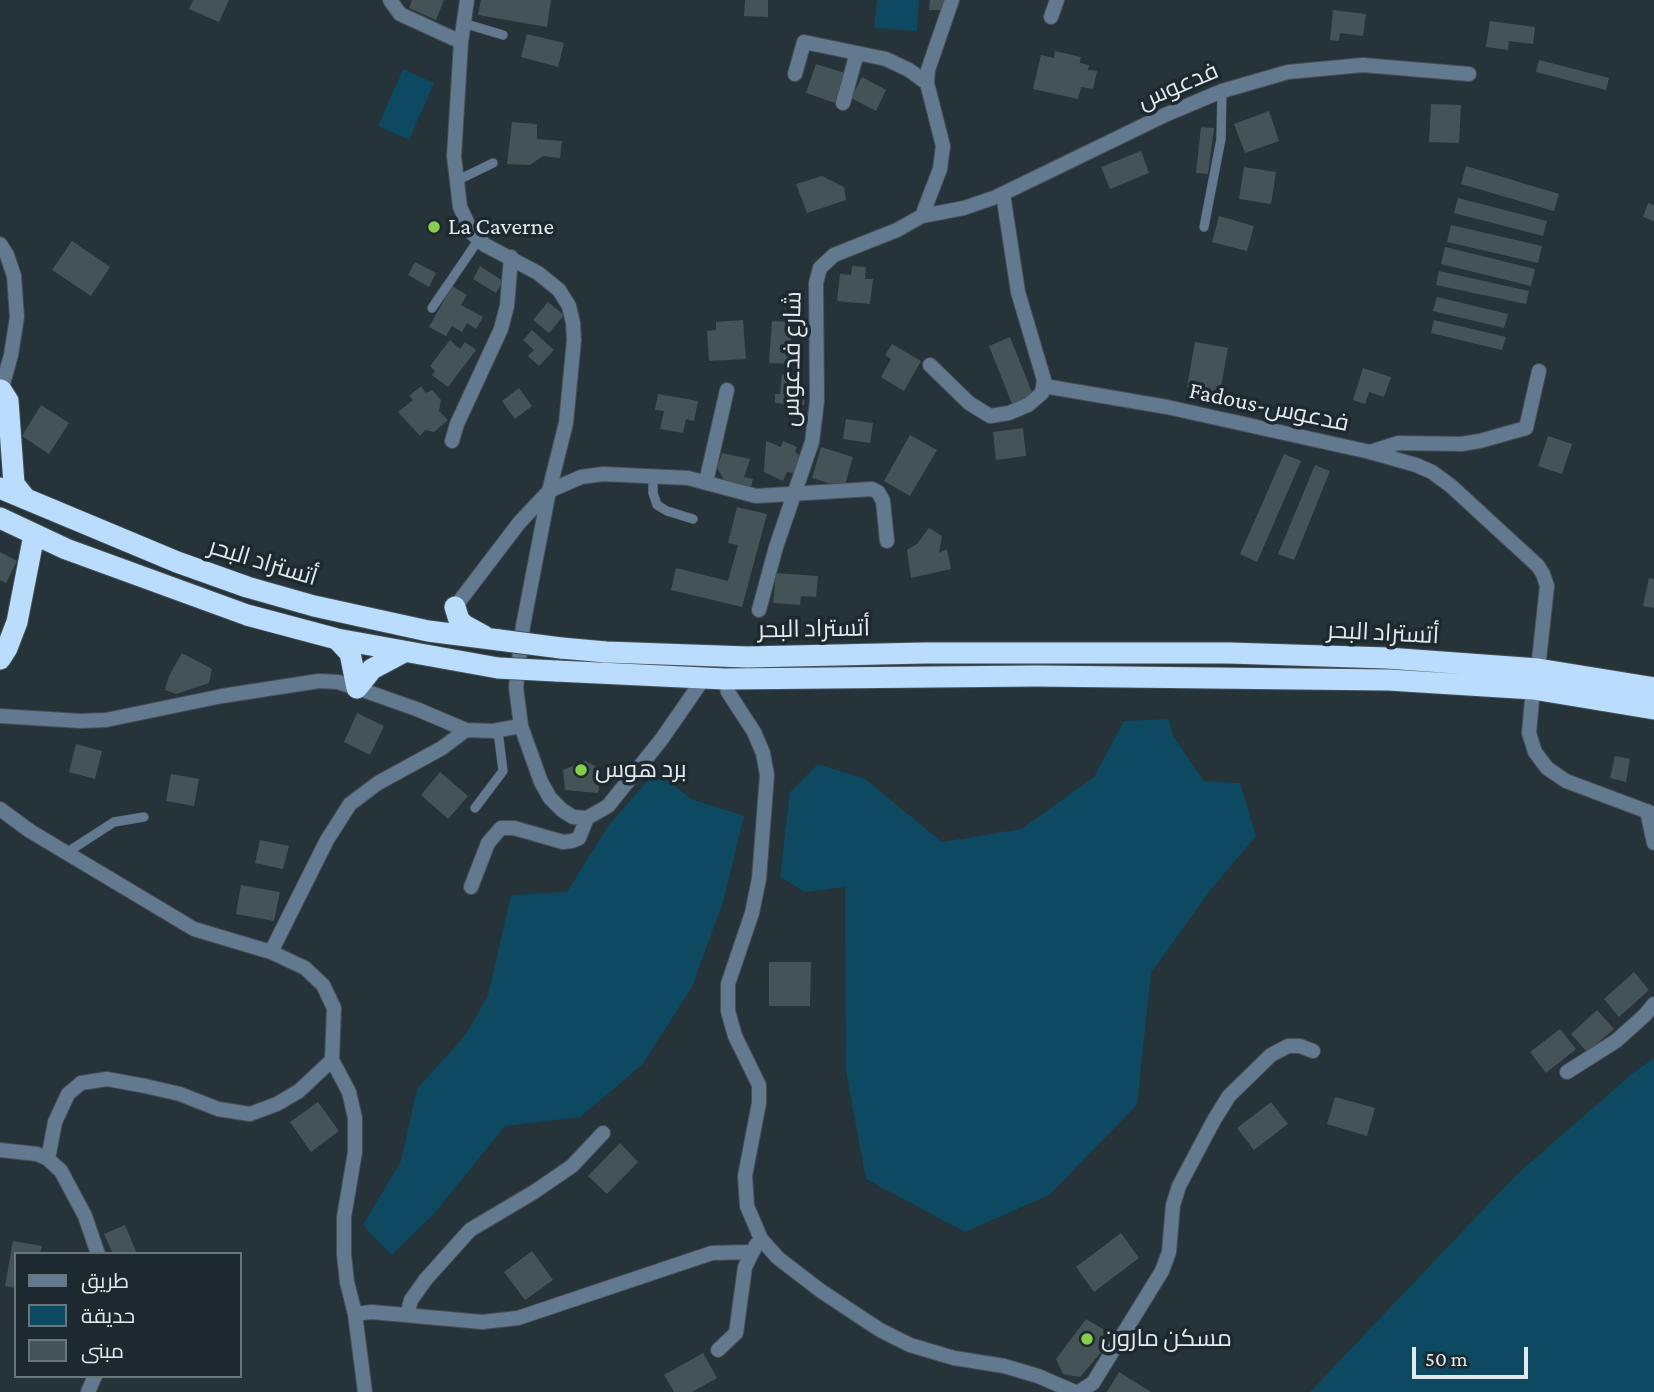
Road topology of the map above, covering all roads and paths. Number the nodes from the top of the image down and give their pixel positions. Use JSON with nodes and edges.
{"nodes":[{"id":1,"x":390,"y":0,"type":"edge"},
{"id":2,"x":467,"y":0,"type":"edge"},
{"id":3,"x":952,"y":0,"type":"edge"},
{"id":4,"x":1057,"y":0,"type":"edge"},
{"id":5,"x":1051,"y":18,"type":"dead end"},
{"id":6,"x":463,"y":23,"type":"junction"},
{"id":7,"x":503,"y":35,"type":"dead end"},
{"id":8,"x":461,"y":42,"type":"junction"},
{"id":9,"x":857,"y":53,"type":"junction"},
{"id":10,"x":795,"y":74,"type":"dead end"},
{"id":11,"x":1469,"y":74,"type":"dead end"},
{"id":12,"x":927,"y":83,"type":"junction"},
{"id":13,"x":1222,"y":91,"type":"junction"},
{"id":14,"x":842,"y":103,"type":"dead end"},
{"id":15,"x":493,"y":163,"type":"dead end"},
{"id":16,"x":456,"y":181,"type":"junction"},
{"id":17,"x":1003,"y":194,"type":"junction"},
{"id":18,"x":922,"y":216,"type":"junction"},
{"id":19,"x":1204,"y":227,"type":"dead end"},
{"id":20,"x":479,"y":239,"type":"junction"},
{"id":21,"x":0,"y":244,"type":"edge"},
{"id":22,"x":511,"y":257,"type":"junction"},
{"id":23,"x":432,"y":307,"type":"dead end"},
{"id":24,"x":930,"y":365,"type":"dead end"},
{"id":25,"x":1539,"y":371,"type":"dead end"},
{"id":26,"x":1044,"y":386,"type":"junction"},
{"id":27,"x":727,"y":390,"type":"dead end"},
{"id":28,"x":1,"y":393,"type":"edge"},
{"id":29,"x":452,"y":441,"type":"dead end"},
{"id":30,"x":1370,"y":452,"type":"junction"},
{"id":31,"x":6,"y":465,"type":"edge"},
{"id":32,"x":653,"y":476,"type":"junction"},
{"id":33,"x":706,"y":482,"type":"junction"},
{"id":34,"x":0,"y":488,"type":"edge"},
{"id":35,"x":549,"y":491,"type":"junction"},
{"id":36,"x":794,"y":494,"type":"junction"},
{"id":37,"x":26,"y":499,"type":"junction"},
{"id":38,"x":0,"y":518,"type":"edge"},
{"id":39,"x":693,"y":519,"type":"dead end"},
{"id":40,"x":34,"y":535,"type":"junction"},
{"id":41,"x":887,"y":541,"type":"dead end"},
{"id":42,"x":455,"y":607,"type":"junction"},
{"id":43,"x":759,"y":610,"type":"dead end"},
{"id":44,"x":428,"y":631,"type":"junction"},
{"id":45,"x":337,"y":639,"type":"junction"},
{"id":46,"x":494,"y":639,"type":"junction"},
{"id":47,"x":404,"y":652,"type":"junction"},
{"id":48,"x":0,"y":659,"type":"edge"},
{"id":49,"x":704,"y":678,"type":"junction"},
{"id":50,"x":725,"y":679,"type":"junction"},
{"id":51,"x":1535,"y":679,"type":"junction"},
{"id":52,"x":356,"y":688,"type":"junction"},
{"id":53,"x":1654,"y":688,"type":"edge"},
{"id":54,"x":1654,"y":709,"type":"edge"},
{"id":55,"x":0,"y":716,"type":"edge"},
{"id":56,"x":521,"y":726,"type":"junction"},
{"id":57,"x":466,"y":730,"type":"junction"},
{"id":58,"x":498,"y":731,"type":"junction"},
{"id":59,"x":475,"y":808,"type":"dead end"},
{"id":60,"x":0,"y":809,"type":"edge"},
{"id":61,"x":1650,"y":812,"type":"edge"},
{"id":62,"x":144,"y":817,"type":"dead end"},
{"id":63,"x":587,"y":818,"type":"junction"},
{"id":64,"x":1654,"y":843,"type":"edge"},
{"id":65,"x":66,"y":853,"type":"junction"},
{"id":66,"x":471,"y":887,"type":"dead end"},
{"id":67,"x":271,"y":953,"type":"junction"},
{"id":68,"x":1654,"y":1003,"type":"edge"},
{"id":69,"x":1313,"y":1051,"type":"dead end"},
{"id":70,"x":332,"y":1060,"type":"junction"},
{"id":71,"x":1567,"y":1072,"type":"dead end"},
{"id":72,"x":603,"y":1133,"type":"dead end"},
{"id":73,"x":0,"y":1150,"type":"edge"},
{"id":74,"x":48,"y":1158,"type":"junction"},
{"id":75,"x":761,"y":1239,"type":"junction"},
{"id":76,"x":98,"y":1252,"type":"edge"},
{"id":77,"x":751,"y":1252,"type":"junction"},
{"id":78,"x":355,"y":1314,"type":"junction"},
{"id":79,"x":407,"y":1315,"type":"junction"},
{"id":80,"x":718,"y":1350,"type":"dead end"},
{"id":81,"x":365,"y":1392,"type":"edge"},
{"id":82,"x":1077,"y":1392,"type":"edge"}],
"edges":[{"from":1,"to":8,"type":"street"},
{"from":2,"to":6,"type":"street"},
{"from":3,"to":12,"type":"street"},
{"from":4,"to":5,"type":"street"},
{"from":6,"to":7,"type":"lane"},
{"from":6,"to":8,"type":"street"},
{"from":8,"to":16,"type":"street"},
{"from":9,"to":10,"type":"street"},
{"from":9,"to":12,"type":"street"},
{"from":9,"to":14,"type":"street"},
{"from":11,"to":13,"type":"street","name":"فدعوس"},
{"from":12,"to":18,"type":"street"},
{"from":13,"to":17,"type":"street","name":"فدعوس"},
{"from":13,"to":19,"type":"lane"},
{"from":15,"to":16,"type":"lane"},
{"from":16,"to":20,"type":"street"},
{"from":17,"to":18,"type":"street","name":"فدعوس"},
{"from":17,"to":26,"type":"street"},
{"from":18,"to":36,"type":"street","name":"شارع فدعوس"},
{"from":20,"to":22,"type":"street"},
{"from":20,"to":23,"type":"lane"},
{"from":21,"to":28,"type":"street"},
{"from":22,"to":29,"type":"street"},
{"from":22,"to":35,"type":"street"},
{"from":24,"to":26,"type":"street"},
{"from":25,"to":30,"type":"street"},
{"from":26,"to":30,"type":"street","name":"Fadous-فدعوس"},
{"from":27,"to":33,"type":"street"},
{"from":28,"to":31,"type":"highway"},
{"from":30,"to":51,"type":"street","name":"Fadous-فدعوس"},
{"from":31,"to":37,"type":"highway"},
{"from":32,"to":33,"type":"street"},
{"from":32,"to":35,"type":"street"},
{"from":32,"to":39,"type":"lane"},
{"from":33,"to":36,"type":"street"},
{"from":34,"to":37,"type":"highway","name":"أتستراد البحر"},
{"from":35,"to":42,"type":"street"},
{"from":35,"to":56,"type":"street"},
{"from":36,"to":41,"type":"street"},
{"from":36,"to":43,"type":"street","name":"شارع فدعوس"},
{"from":37,"to":44,"type":"highway","name":"أتستراد البحر"},
{"from":38,"to":40,"type":"highway","name":"أتستراد البحر"},
{"from":40,"to":45,"type":"highway","name":"أتستراد البحر"},
{"from":40,"to":48,"type":"highway"},
{"from":42,"to":44,"type":"highway"},
{"from":42,"to":46,"type":"highway"},
{"from":44,"to":46,"type":"highway","name":"أتستراد البحر"},
{"from":45,"to":47,"type":"highway","name":"أتستراد البحر"},
{"from":45,"to":52,"type":"highway"},
{"from":46,"to":51,"type":"highway","name":"أتستراد البحر","bridge":true},
{"from":47,"to":49,"type":"highway","name":"أتستراد البحر","bridge":true},
{"from":47,"to":52,"type":"highway"},
{"from":49,"to":50,"type":"highway","name":"أتستراد البحر"},
{"from":49,"to":63,"type":"street"},
{"from":50,"to":51,"type":"highway","name":"أتستراد البحر"},
{"from":50,"to":75,"type":"street"},
{"from":51,"to":53,"type":"highway","name":"أتستراد البحر"},
{"from":51,"to":54,"type":"highway","name":"أتستراد البحر"},
{"from":51,"to":61,"type":"street","name":"Fadous-فدعوس"},
{"from":52,"to":55,"type":"street"},
{"from":52,"to":57,"type":"street"},
{"from":56,"to":58,"type":"street"},
{"from":56,"to":63,"type":"street"},
{"from":57,"to":58,"type":"street"},
{"from":57,"to":67,"type":"street"},
{"from":58,"to":59,"type":"lane"},
{"from":60,"to":65,"type":"street"},
{"from":61,"to":64,"type":"street"},
{"from":62,"to":65,"type":"lane"},
{"from":63,"to":66,"type":"street"},
{"from":65,"to":67,"type":"street"},
{"from":67,"to":70,"type":"street"},
{"from":68,"to":71,"type":"street"},
{"from":69,"to":82,"type":"street"},
{"from":70,"to":74,"type":"street"},
{"from":70,"to":78,"type":"street"},
{"from":72,"to":79,"type":"street"},
{"from":73,"to":74,"type":"street"},
{"from":74,"to":76,"type":"street"},
{"from":75,"to":77,"type":"street"},
{"from":75,"to":82,"type":"street"},
{"from":77,"to":79,"type":"street"},
{"from":77,"to":80,"type":"street"},
{"from":78,"to":79,"type":"street"},
{"from":78,"to":81,"type":"street"}]}
